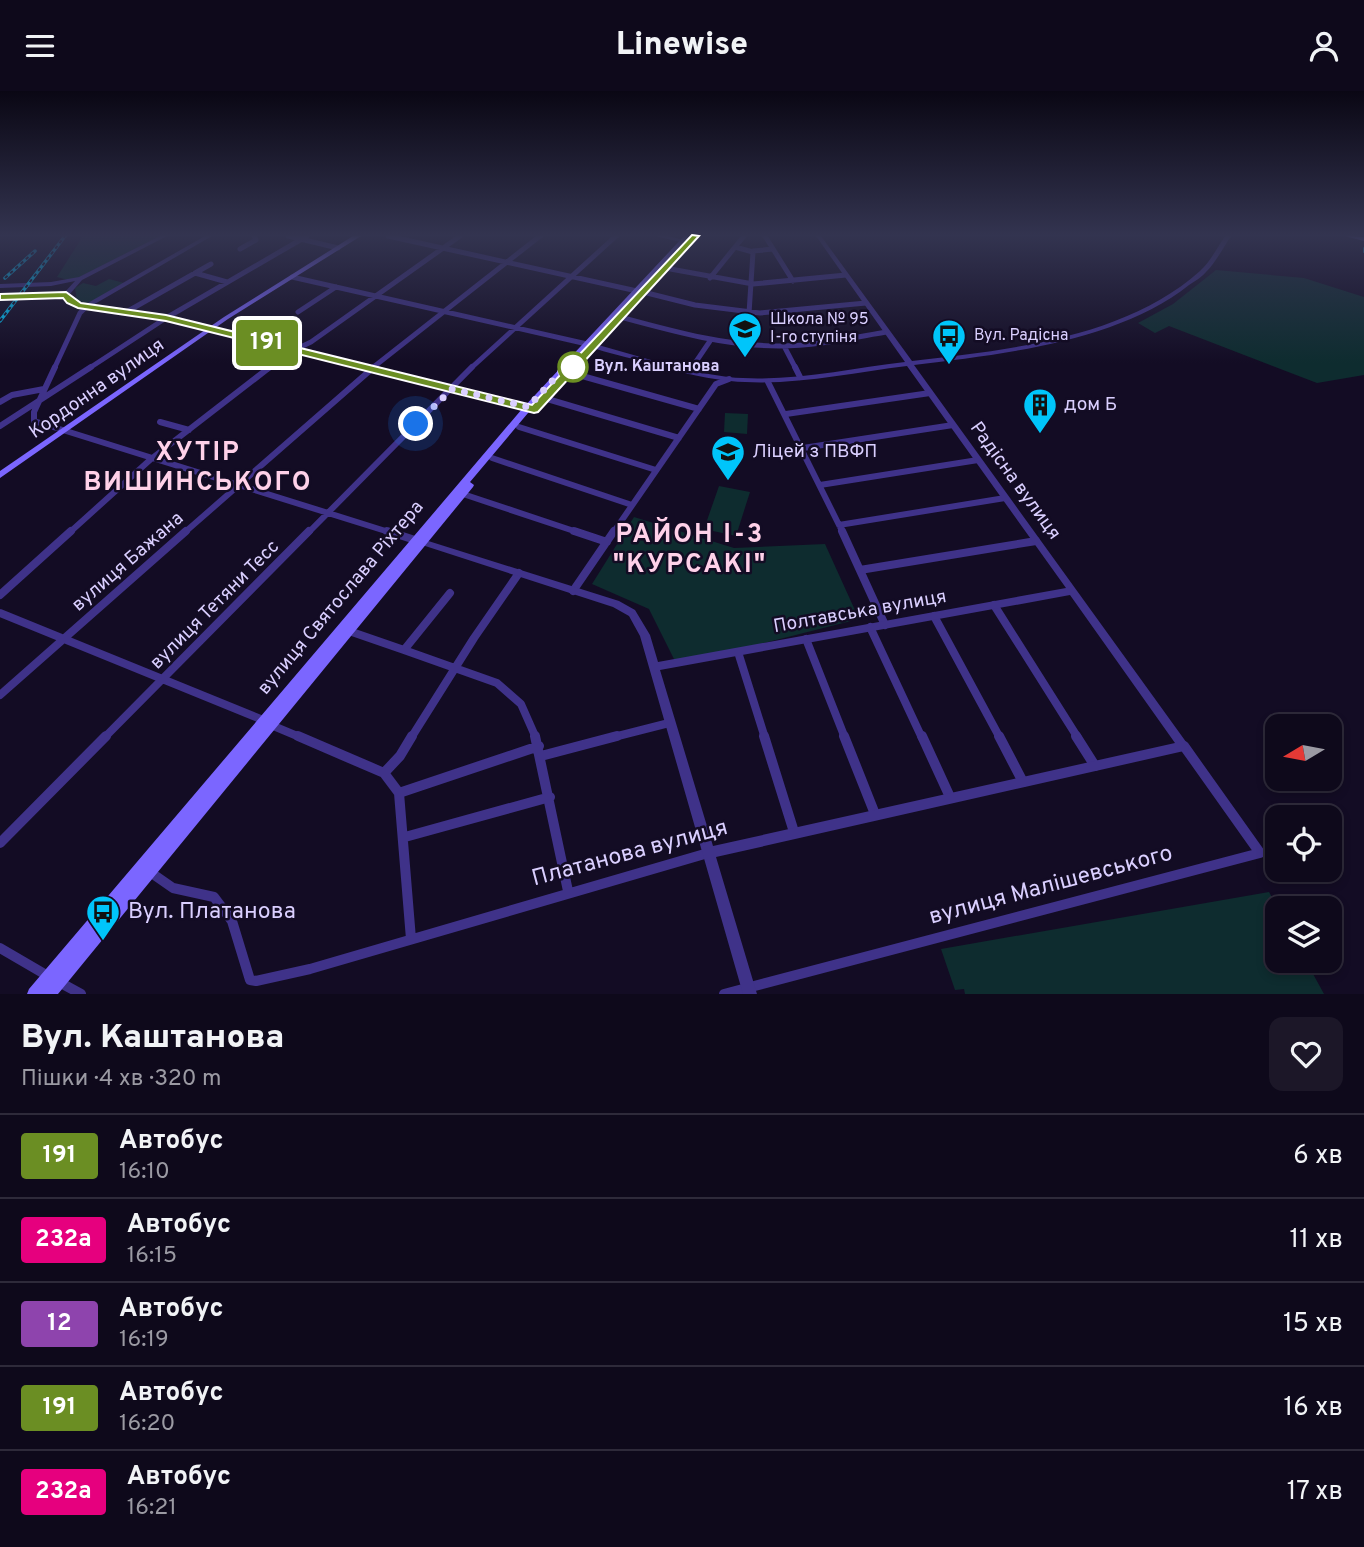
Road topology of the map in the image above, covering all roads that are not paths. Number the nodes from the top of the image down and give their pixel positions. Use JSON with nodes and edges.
{"nodes":[{"id":1,"x":136,"y":278,"type":"edge"},
{"id":2,"x":186,"y":278,"type":"edge"},
{"id":3,"x":213,"y":278,"type":"edge"},
{"id":4,"x":234,"y":278,"type":"edge"},
{"id":5,"x":290,"y":278,"type":"edge"},
{"id":6,"x":297,"y":278,"type":"edge"},
{"id":7,"x":401,"y":278,"type":"edge"},
{"id":8,"x":489,"y":278,"type":"edge"},
{"id":9,"x":572,"y":278,"type":"edge"},
{"id":10,"x":578,"y":278,"type":"edge"},
{"id":11,"x":651,"y":278,"type":"edge"},
{"id":12,"x":654,"y":278,"type":"edge"},
{"id":13,"x":711,"y":278,"type":"edge"},
{"id":14,"x":753,"y":278,"type":"edge"},
{"id":15,"x":791,"y":278,"type":"edge"},
{"id":16,"x":822,"y":278,"type":"edge"},
{"id":17,"x":848,"y":278,"type":"edge"},
{"id":18,"x":1193,"y":278,"type":"edge"},
{"id":19,"x":80,"y":279,"type":"joint"},
{"id":20,"x":227,"y":282,"type":"junction"},
{"id":21,"x":793,"y":282,"type":"junction"},
{"id":22,"x":753,"y":284,"type":"junction"},
{"id":23,"x":59,"y":286,"type":"junction"},
{"id":24,"x":336,"y":287,"type":"junction"},
{"id":25,"x":0,"y":289,"type":"edge"},
{"id":26,"x":640,"y":291,"type":"junction"},
{"id":27,"x":49,"y":294,"type":"junction"},
{"id":28,"x":66,"y":295,"type":"junction"},
{"id":29,"x":378,"y":295,"type":"junction"},
{"id":30,"x":0,"y":297,"type":"edge"},
{"id":31,"x":866,"y":303,"type":"junction"},
{"id":32,"x":86,"y":307,"type":"junction"},
{"id":33,"x":128,"y":311,"type":"junction"},
{"id":34,"x":298,"y":312,"type":"dead end"},
{"id":35,"x":445,"y":312,"type":"junction"},
{"id":36,"x":749,"y":312,"type":"junction"},
{"id":37,"x":620,"y":317,"type":"junction"},
{"id":38,"x":166,"y":318,"type":"junction"},
{"id":39,"x":212,"y":328,"type":"junction"},
{"id":40,"x":515,"y":328,"type":"junction"},
{"id":41,"x":886,"y":332,"type":"junction"},
{"id":42,"x":710,"y":341,"type":"junction"},
{"id":43,"x":747,"y":344,"type":"junction"},
{"id":44,"x":590,"y":345,"type":"junction"},
{"id":45,"x":784,"y":346,"type":"junction"},
{"id":46,"x":294,"y":350,"type":"junction"},
{"id":47,"x":909,"y":363,"type":"junction"},
{"id":48,"x":371,"y":369,"type":"junction"},
{"id":49,"x":689,"y":371,"type":"junction"},
{"id":50,"x":568,"y":372,"type":"junction"},
{"id":51,"x":800,"y":377,"type":"junction"},
{"id":52,"x":729,"y":379,"type":"junction"},
{"id":53,"x":768,"y":381,"type":"junction"},
{"id":54,"x":44,"y":389,"type":"junction"},
{"id":55,"x":452,"y":389,"type":"junction"},
{"id":56,"x":930,"y":393,"type":"junction"},
{"id":57,"x":544,"y":398,"type":"junction"},
{"id":58,"x":40,"y":400,"type":"junction"},
{"id":59,"x":0,"y":402,"type":"edge"},
{"id":60,"x":531,"y":408,"type":"junction"},
{"id":61,"x":699,"y":409,"type":"junction"},
{"id":62,"x":786,"y":414,"type":"junction"},
{"id":63,"x":160,"y":422,"type":"dead end"},
{"id":64,"x":953,"y":425,"type":"junction"},
{"id":65,"x":0,"y":426,"type":"edge"},
{"id":66,"x":519,"y":427,"type":"junction"},
{"id":67,"x":188,"y":430,"type":"junction"},
{"id":68,"x":64,"y":431,"type":"junction"},
{"id":69,"x":679,"y":437,"type":"junction"},
{"id":70,"x":803,"y":448,"type":"junction"},
{"id":71,"x":151,"y":459,"type":"junction"},
{"id":72,"x":492,"y":459,"type":"junction"},
{"id":73,"x":978,"y":460,"type":"junction"},
{"id":74,"x":656,"y":470,"type":"junction"},
{"id":75,"x":0,"y":475,"type":"edge"},
{"id":76,"x":820,"y":485,"type":"junction"},
{"id":77,"x":238,"y":487,"type":"junction"},
{"id":78,"x":463,"y":494,"type":"junction"},
{"id":79,"x":1005,"y":498,"type":"junction"},
{"id":80,"x":632,"y":505,"type":"junction"},
{"id":81,"x":327,"y":514,"type":"junction"},
{"id":82,"x":839,"y":525,"type":"junction"},
{"id":83,"x":418,"y":541,"type":"junction"},
{"id":84,"x":1036,"y":541,"type":"junction"},
{"id":85,"x":607,"y":542,"type":"junction"},
{"id":86,"x":860,"y":570,"type":"junction"},
{"id":87,"x":519,"y":573,"type":"junction"},
{"id":88,"x":573,"y":591,"type":"junction"},
{"id":89,"x":1072,"y":591,"type":"junction"},
{"id":90,"x":450,"y":593,"type":"dead end"},
{"id":91,"x":0,"y":595,"type":"edge"},
{"id":92,"x":994,"y":605,"type":"junction"},
{"id":93,"x":0,"y":613,"type":"edge"},
{"id":94,"x":934,"y":616,"type":"junction"},
{"id":95,"x":885,"y":625,"type":"junction"},
{"id":96,"x":870,"y":627,"type":"junction"},
{"id":97,"x":349,"y":631,"type":"junction"},
{"id":98,"x":64,"y":639,"type":"junction"},
{"id":99,"x":806,"y":639,"type":"junction"},
{"id":100,"x":404,"y":650,"type":"junction"},
{"id":101,"x":738,"y":652,"type":"junction"},
{"id":102,"x":455,"y":667,"type":"junction"},
{"id":103,"x":654,"y":667,"type":"junction"},
{"id":104,"x":163,"y":679,"type":"junction"},
{"id":105,"x":0,"y":695,"type":"edge"},
{"id":106,"x":267,"y":723,"type":"junction"},
{"id":107,"x":669,"y":723,"type":"junction"},
{"id":108,"x":1184,"y":746,"type":"junction"},
{"id":109,"x":540,"y":751,"type":"junction"},
{"id":110,"x":1095,"y":766,"type":"junction"},
{"id":111,"x":384,"y":773,"type":"junction"},
{"id":112,"x":1023,"y":782,"type":"junction"},
{"id":113,"x":399,"y":793,"type":"junction"},
{"id":114,"x":550,"y":797,"type":"junction"},
{"id":115,"x":950,"y":797,"type":"junction"},
{"id":116,"x":874,"y":814,"type":"junction"},
{"id":117,"x":794,"y":832,"type":"junction"},
{"id":118,"x":405,"y":837,"type":"junction"},
{"id":119,"x":0,"y":843,"type":"edge"},
{"id":120,"x":708,"y":853,"type":"junction"},
{"id":121,"x":150,"y":872,"type":"junction"},
{"id":122,"x":568,"y":891,"type":"junction"},
{"id":123,"x":411,"y":939,"type":"junction"},
{"id":124,"x":0,"y":948,"type":"edge"},
{"id":125,"x":53,"y":979,"type":"junction"},
{"id":126,"x":748,"y":990,"type":"edge"},
{"id":127,"x":34,"y":994,"type":"edge"},
{"id":128,"x":48,"y":994,"type":"edge"},
{"id":129,"x":81,"y":994,"type":"edge"},
{"id":130,"x":724,"y":994,"type":"edge"}],
"edges":[{"from":1,"to":32,"type":"street"},
{"from":2,"to":33,"type":"street"},
{"from":3,"to":20,"type":"street"},
{"from":4,"to":20,"type":"street"},
{"from":5,"to":39,"type":"main road","name":"Кордонна вулиця"},
{"from":6,"to":24,"type":"street"},
{"from":7,"to":29,"type":"street"},
{"from":8,"to":35,"type":"street","name":"вулиця Бажана"},
{"from":9,"to":40,"type":"street","name":"вулиця Тетяни Тесс"},
{"from":10,"to":26,"type":"street"},
{"from":11,"to":26,"type":"main road","name":"вулиця Святослава Ріхтера"},
{"from":12,"to":26,"type":"main road","name":"вулиця Святослава Ріхтера"},
{"from":13,"to":22,"type":"street"},
{"from":14,"to":22,"type":"street"},
{"from":15,"to":21,"type":"street"},
{"from":16,"to":21,"type":"street"},
{"from":17,"to":31,"type":"street","name":"Радісна вулиця"},
{"from":18,"to":47,"type":"street"},
{"from":19,"to":23,"type":"street"},
{"from":19,"to":28,"type":"street"},
{"from":20,"to":38,"type":"street"},
{"from":21,"to":22,"type":"street"},
{"from":22,"to":36,"type":"street"},
{"from":23,"to":25,"type":"street"},
{"from":23,"to":27,"type":"street"},
{"from":24,"to":29,"type":"street"},
{"from":24,"to":34,"type":"street"},
{"from":26,"to":36,"type":"street"},
{"from":26,"to":37,"type":"main road","name":"вулиця Святослава Ріхтера"},
{"from":26,"to":44,"type":"main road","name":"вулиця Святослава Ріхтера"},
{"from":27,"to":28,"type":"street"},
{"from":27,"to":30,"type":"street"},
{"from":28,"to":32,"type":"street"},
{"from":29,"to":35,"type":"street"},
{"from":29,"to":46,"type":"street"},
{"from":31,"to":36,"type":"street"},
{"from":31,"to":41,"type":"street","name":"Радісна вулиця"},
{"from":32,"to":33,"type":"street"},
{"from":32,"to":54,"type":"street"},
{"from":33,"to":38,"type":"street"},
{"from":35,"to":40,"type":"street"},
{"from":35,"to":48,"type":"street","name":"вулиця Бажана"},
{"from":36,"to":43,"type":"street"},
{"from":37,"to":42,"type":"street"},
{"from":37,"to":44,"type":"main road","name":"вулиця Святослава Ріхтера"},
{"from":38,"to":39,"type":"street"},
{"from":38,"to":58,"type":"street"},
{"from":39,"to":46,"type":"street"},
{"from":39,"to":68,"type":"main road","name":"Кордонна вулиця"},
{"from":40,"to":44,"type":"street"},
{"from":40,"to":55,"type":"street","name":"вулиця Тетяни Тесс"},
{"from":41,"to":45,"type":"street"},
{"from":41,"to":47,"type":"street","name":"Радісна вулиця"},
{"from":42,"to":43,"type":"street"},
{"from":42,"to":49,"type":"street"},
{"from":43,"to":45,"type":"street"},
{"from":44,"to":49,"type":"street"},
{"from":44,"to":50,"type":"main road","name":"вулиця Святослава Ріхтера"},
{"from":44,"to":60,"type":"main road","name":"вулиця Святослава Ріхтера"},
{"from":45,"to":51,"type":"street"},
{"from":46,"to":48,"type":"street"},
{"from":46,"to":67,"type":"street"},
{"from":47,"to":51,"type":"street"},
{"from":47,"to":56,"type":"street","name":"Радісна вулиця"},
{"from":48,"to":55,"type":"street"},
{"from":48,"to":77,"type":"street","name":"вулиця Бажана"},
{"from":49,"to":52,"type":"street"},
{"from":50,"to":57,"type":"main road","name":"вулиця Святослава Ріхтера"},
{"from":50,"to":61,"type":"street"},
{"from":51,"to":53,"type":"street"},
{"from":52,"to":53,"type":"street"},
{"from":52,"to":61,"type":"street"},
{"from":53,"to":62,"type":"street"},
{"from":54,"to":58,"type":"street"},
{"from":54,"to":59,"type":"street"},
{"from":55,"to":60,"type":"street"},
{"from":55,"to":81,"type":"street","name":"вулиця Тетяни Тесс"},
{"from":56,"to":62,"type":"street"},
{"from":56,"to":64,"type":"street","name":"Радісна вулиця"},
{"from":57,"to":60,"type":"main road","name":"вулиця Святослава Ріхтера"},
{"from":57,"to":69,"type":"street"},
{"from":58,"to":65,"type":"street"},
{"from":58,"to":68,"type":"street"},
{"from":60,"to":66,"type":"main road","name":"вулиця Святослава Ріхтера"},
{"from":60,"to":83,"type":"main road","name":"вулиця Святослава Ріхтера"},
{"from":61,"to":69,"type":"street"},
{"from":62,"to":70,"type":"street"},
{"from":63,"to":67,"type":"street"},
{"from":64,"to":70,"type":"street"},
{"from":64,"to":73,"type":"street","name":"Радісна вулиця"},
{"from":66,"to":72,"type":"main road","name":"вулиця Святослава Ріхтера"},
{"from":66,"to":74,"type":"street"},
{"from":67,"to":71,"type":"street"},
{"from":68,"to":71,"type":"street"},
{"from":68,"to":75,"type":"main road","name":"Кордонна вулиця"},
{"from":69,"to":74,"type":"street"},
{"from":70,"to":76,"type":"street"},
{"from":71,"to":77,"type":"street"},
{"from":71,"to":91,"type":"street"},
{"from":72,"to":78,"type":"main road","name":"вулиця Святослава Ріхтера"},
{"from":72,"to":80,"type":"street"},
{"from":73,"to":76,"type":"street"},
{"from":73,"to":79,"type":"street","name":"Радісна вулиця"},
{"from":74,"to":80,"type":"street"},
{"from":76,"to":82,"type":"street"},
{"from":77,"to":81,"type":"street"},
{"from":77,"to":98,"type":"street","name":"вулиця Бажана"},
{"from":78,"to":83,"type":"main road","name":"вулиця Святослава Ріхтера"},
{"from":78,"to":85,"type":"street"},
{"from":79,"to":82,"type":"street"},
{"from":79,"to":84,"type":"street","name":"Радісна вулиця"},
{"from":80,"to":85,"type":"street"},
{"from":81,"to":83,"type":"street"},
{"from":81,"to":104,"type":"street","name":"вулиця Тетяни Тесс"},
{"from":82,"to":86,"type":"street"},
{"from":83,"to":87,"type":"street"},
{"from":83,"to":97,"type":"main road","name":"вулиця Святослава Ріхтера"},
{"from":83,"to":106,"type":"main road","name":"вулиця Святослава Ріхтера"},
{"from":84,"to":86,"type":"street"},
{"from":84,"to":89,"type":"street","name":"Радісна вулиця"},
{"from":85,"to":88,"type":"street"},
{"from":86,"to":95,"type":"street"},
{"from":87,"to":88,"type":"street"},
{"from":87,"to":102,"type":"street"},
{"from":88,"to":103,"type":"street"},
{"from":89,"to":92,"type":"street","name":"Полтавська вулиця"},
{"from":89,"to":108,"type":"street","name":"Радісна вулиця"},
{"from":90,"to":100,"type":"street"},
{"from":92,"to":94,"type":"street","name":"Полтавська вулиця"},
{"from":92,"to":110,"type":"street"},
{"from":93,"to":98,"type":"street"},
{"from":94,"to":95,"type":"street","name":"Полтавська вулиця"},
{"from":94,"to":112,"type":"street"},
{"from":95,"to":96,"type":"street","name":"Полтавська вулиця"},
{"from":96,"to":99,"type":"street","name":"Полтавська вулиця"},
{"from":96,"to":115,"type":"street"},
{"from":97,"to":100,"type":"street"},
{"from":97,"to":106,"type":"main road","name":"вулиця Святослава Ріхтера"},
{"from":98,"to":104,"type":"street"},
{"from":98,"to":105,"type":"street","name":"вулиця Бажана"},
{"from":99,"to":101,"type":"street","name":"Полтавська вулиця"},
{"from":99,"to":116,"type":"street"},
{"from":100,"to":102,"type":"street"},
{"from":101,"to":103,"type":"street","name":"Полтавська вулиця"},
{"from":101,"to":117,"type":"street"},
{"from":102,"to":109,"type":"street"},
{"from":102,"to":111,"type":"street"},
{"from":103,"to":107,"type":"street"},
{"from":104,"to":106,"type":"street"},
{"from":104,"to":119,"type":"street","name":"вулиця Тетяни Тесс"},
{"from":106,"to":111,"type":"street"},
{"from":106,"to":121,"type":"main road","name":"вулиця Святослава Ріхтера"},
{"from":106,"to":125,"type":"main road","name":"вулиця Святослава Ріхтера"},
{"from":107,"to":109,"type":"street"},
{"from":107,"to":120,"type":"street"},
{"from":108,"to":110,"type":"street","name":"Платанова вулиця"},
{"from":108,"to":126,"type":"street","name":"вулиця Малішевського"},
{"from":109,"to":113,"type":"street"},
{"from":109,"to":114,"type":"street"},
{"from":110,"to":112,"type":"street","name":"Платанова вулиця"},
{"from":111,"to":113,"type":"street"},
{"from":112,"to":115,"type":"street","name":"Платанова вулиця"},
{"from":113,"to":118,"type":"street"},
{"from":114,"to":118,"type":"street"},
{"from":114,"to":122,"type":"street"},
{"from":115,"to":116,"type":"street","name":"Платанова вулиця"},
{"from":116,"to":117,"type":"street","name":"Платанова вулиця"},
{"from":117,"to":120,"type":"street","name":"Платанова вулиця"},
{"from":118,"to":123,"type":"street"},
{"from":120,"to":122,"type":"street","name":"Платанова вулиця"},
{"from":120,"to":126,"type":"street"},
{"from":121,"to":123,"type":"street","name":"Платанова вулиця"},
{"from":121,"to":125,"type":"main road","name":"вулиця Святослава Ріхтера"},
{"from":122,"to":123,"type":"street","name":"Платанова вулиця"},
{"from":124,"to":125,"type":"street"},
{"from":125,"to":127,"type":"main road","name":"вулиця Святослава Ріхтера"},
{"from":125,"to":128,"type":"main road","name":"вулиця Святослава Ріхтера"},
{"from":125,"to":129,"type":"street"},
{"from":126,"to":130,"type":"street","name":"вулиця Малішевського"}]}
